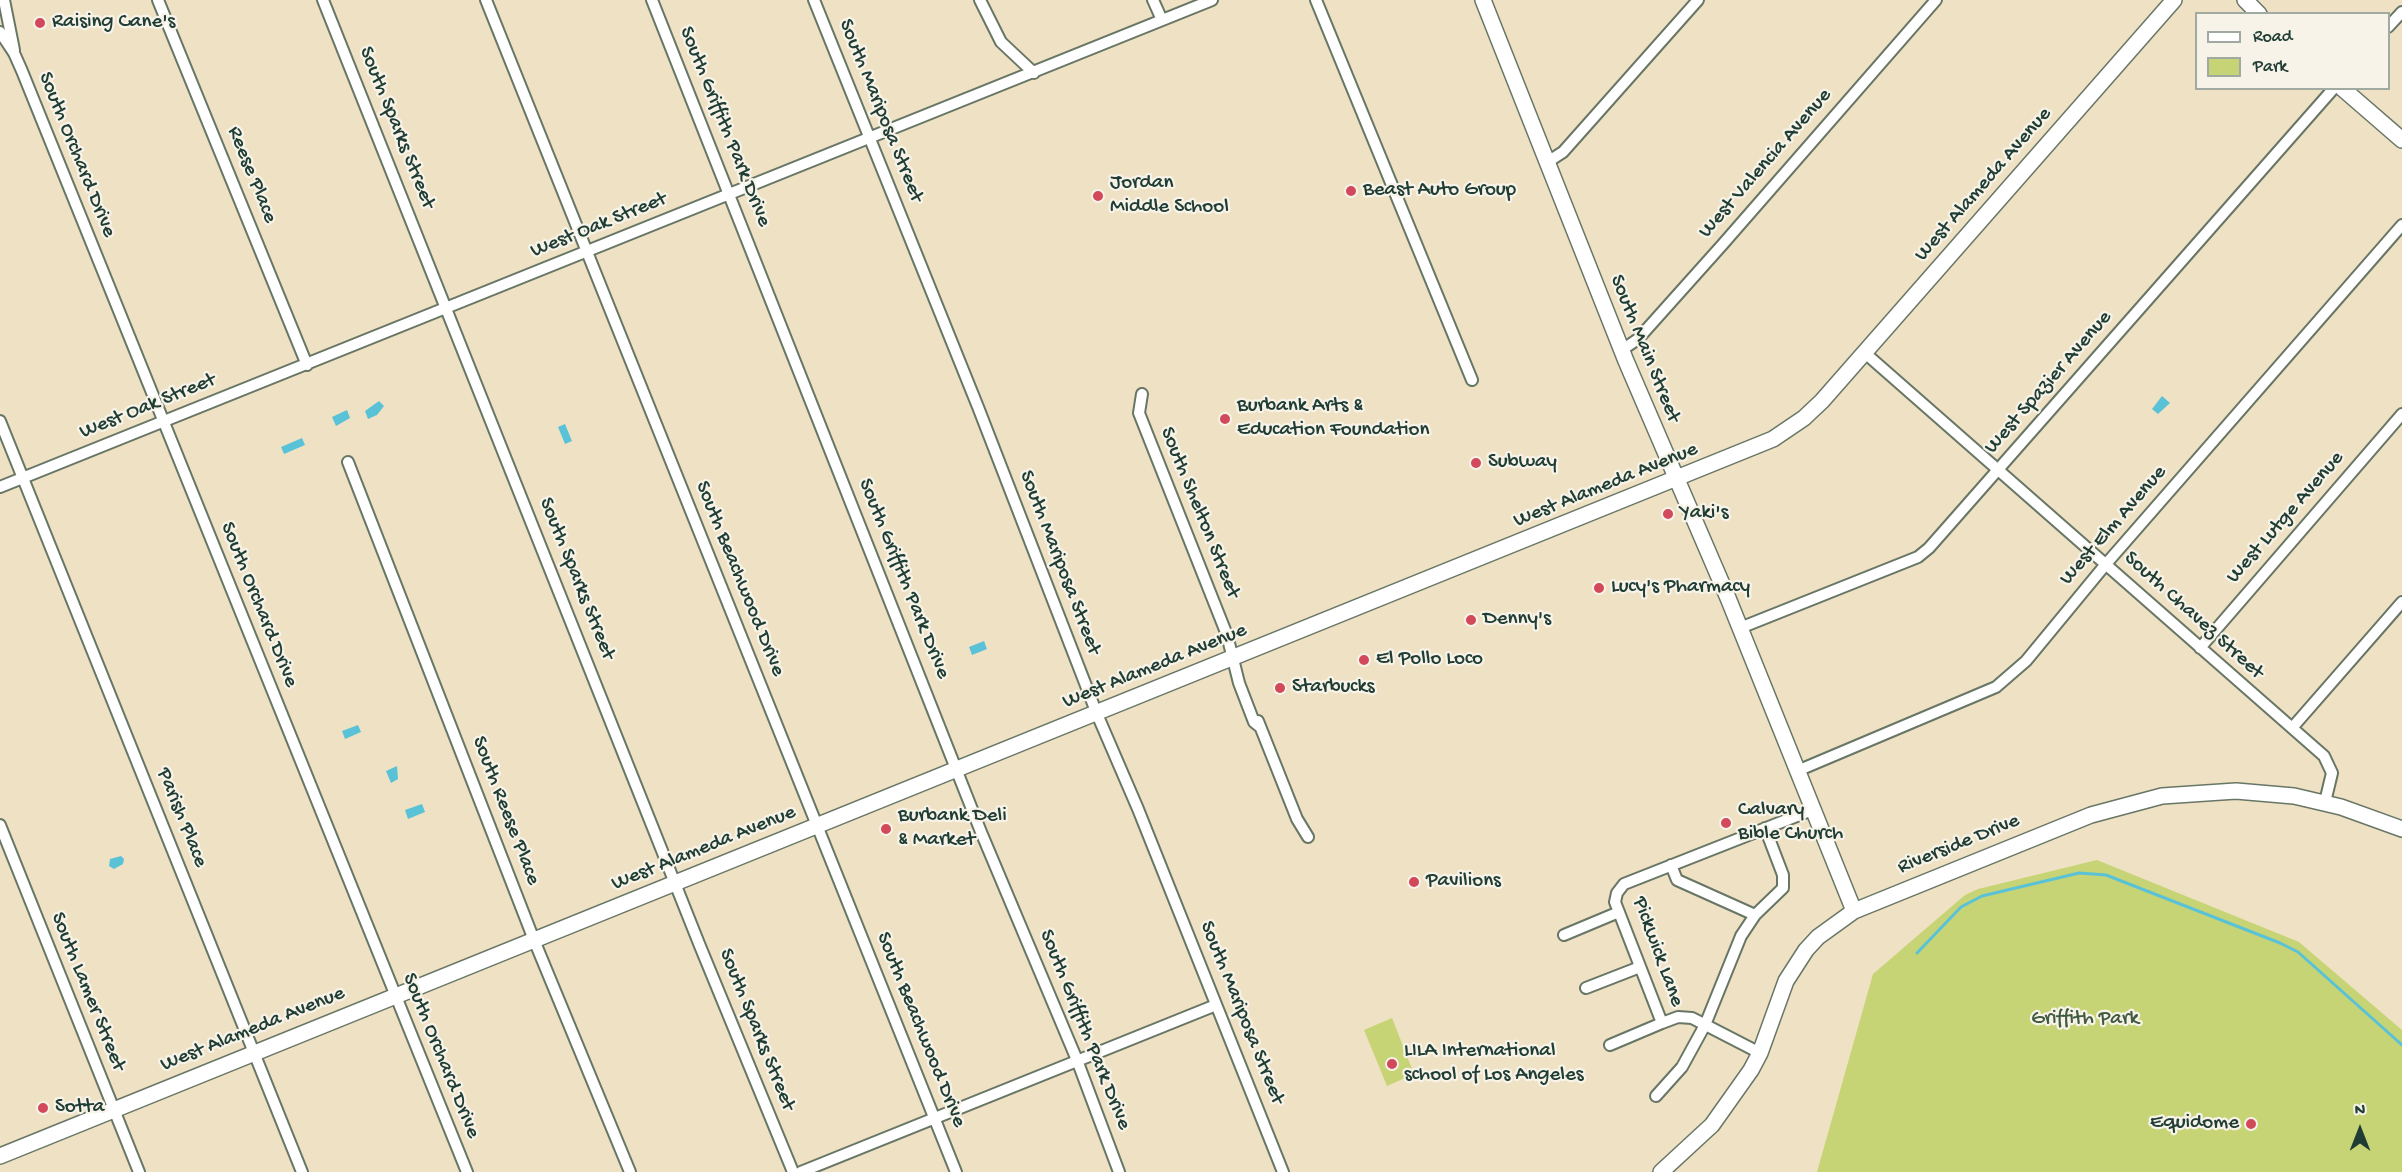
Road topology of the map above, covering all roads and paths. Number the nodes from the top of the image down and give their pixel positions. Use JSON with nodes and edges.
{"nodes":[{"id":1,"x":4,"y":0,"type":"edge"},
{"id":2,"x":158,"y":0,"type":"edge"},
{"id":3,"x":324,"y":0,"type":"edge"},
{"id":4,"x":486,"y":0,"type":"edge"},
{"id":5,"x":652,"y":0,"type":"edge"},
{"id":6,"x":814,"y":0,"type":"edge"},
{"id":7,"x":980,"y":0,"type":"edge"},
{"id":8,"x":1154,"y":0,"type":"edge"},
{"id":9,"x":1212,"y":0,"type":"edge"},
{"id":10,"x":1316,"y":0,"type":"edge"},
{"id":11,"x":1483,"y":0,"type":"edge"},
{"id":12,"x":1698,"y":0,"type":"edge"},
{"id":13,"x":1936,"y":0,"type":"edge"},
{"id":14,"x":2174,"y":0,"type":"edge"},
{"id":15,"x":2245,"y":0,"type":"edge"},
{"id":16,"x":2257,"y":12,"type":"edge"},
{"id":17,"x":2402,"y":12,"type":"edge"},
{"id":18,"x":1162,"y":20,"type":"junction"},
{"id":19,"x":2390,"y":25,"type":"edge"},
{"id":20,"x":0,"y":32,"type":"edge"},
{"id":21,"x":14,"y":53,"type":"junction"},
{"id":22,"x":1034,"y":73,"type":"junction"},
{"id":23,"x":2332,"y":90,"type":"edge"},
{"id":24,"x":2344,"y":90,"type":"edge"},
{"id":25,"x":871,"y":140,"type":"junction"},
{"id":26,"x":2402,"y":140,"type":"edge"},
{"id":27,"x":1546,"y":163,"type":"junction"},
{"id":28,"x":730,"y":195,"type":"junction"},
{"id":29,"x":2402,"y":225,"type":"edge"},
{"id":30,"x":587,"y":252,"type":"junction"},
{"id":31,"x":446,"y":307,"type":"junction"},
{"id":32,"x":1622,"y":350,"type":"junction"},
{"id":33,"x":1865,"y":352,"type":"junction"},
{"id":34,"x":307,"y":365,"type":"junction"},
{"id":35,"x":1472,"y":380,"type":"dead end"},
{"id":36,"x":1143,"y":394,"type":"dead end"},
{"id":37,"x":2402,"y":414,"type":"edge"},
{"id":38,"x":0,"y":421,"type":"edge"},
{"id":39,"x":162,"y":422,"type":"junction"},
{"id":40,"x":348,"y":462,"type":"dead end"},
{"id":41,"x":1999,"y":470,"type":"junction"},
{"id":42,"x":22,"y":478,"type":"junction"},
{"id":43,"x":1677,"y":480,"type":"junction"},
{"id":44,"x":0,"y":487,"type":"edge"},
{"id":45,"x":2106,"y":564,"type":"junction"},
{"id":46,"x":2402,"y":602,"type":"edge"},
{"id":47,"x":1740,"y":628,"type":"junction"},
{"id":48,"x":2200,"y":648,"type":"junction"},
{"id":49,"x":1234,"y":658,"type":"junction"},
{"id":50,"x":1097,"y":714,"type":"junction"},
{"id":51,"x":2292,"y":728,"type":"junction"},
{"id":52,"x":957,"y":769,"type":"junction"},
{"id":53,"x":1797,"y":771,"type":"junction"},
{"id":54,"x":2325,"y":802,"type":"junction"},
{"id":55,"x":1812,"y":810,"type":"junction"},
{"id":56,"x":0,"y":825,"type":"edge"},
{"id":57,"x":817,"y":826,"type":"junction"},
{"id":58,"x":2401,"y":826,"type":"edge"},
{"id":59,"x":1765,"y":828,"type":"junction"},
{"id":60,"x":1308,"y":837,"type":"dead end"},
{"id":61,"x":1671,"y":866,"type":"junction"},
{"id":62,"x":675,"y":883,"type":"junction"},
{"id":63,"x":1854,"y":911,"type":"junction"},
{"id":64,"x":1619,"y":912,"type":"junction"},
{"id":65,"x":1755,"y":915,"type":"junction"},
{"id":66,"x":1564,"y":935,"type":"dead end"},
{"id":67,"x":534,"y":940,"type":"junction"},
{"id":68,"x":1640,"y":967,"type":"junction"},
{"id":69,"x":1586,"y":988,"type":"dead end"},
{"id":70,"x":394,"y":996,"type":"junction"},
{"id":71,"x":1216,"y":1005,"type":"junction"},
{"id":72,"x":1662,"y":1023,"type":"junction"},
{"id":73,"x":1705,"y":1025,"type":"junction"},
{"id":74,"x":1610,"y":1045,"type":"dead end"},
{"id":75,"x":253,"y":1053,"type":"junction"},
{"id":76,"x":1760,"y":1053,"type":"junction"},
{"id":77,"x":1077,"y":1060,"type":"junction"},
{"id":78,"x":1656,"y":1096,"type":"dead end"},
{"id":79,"x":113,"y":1110,"type":"junction"},
{"id":80,"x":934,"y":1118,"type":"junction"},
{"id":81,"x":0,"y":1156,"type":"edge"},
{"id":82,"x":139,"y":1172,"type":"edge"},
{"id":83,"x":302,"y":1172,"type":"edge"},
{"id":84,"x":467,"y":1172,"type":"edge"},
{"id":85,"x":630,"y":1172,"type":"edge"},
{"id":86,"x":793,"y":1172,"type":"edge"},
{"id":87,"x":801,"y":1172,"type":"edge"},
{"id":88,"x":956,"y":1172,"type":"edge"},
{"id":89,"x":1119,"y":1172,"type":"edge"},
{"id":90,"x":1284,"y":1172,"type":"edge"},
{"id":91,"x":1661,"y":1172,"type":"edge"}],
"edges":[{"from":1,"to":21,"type":"street","name":"South Orchard Drive"},
{"from":2,"to":34,"type":"street","name":"Reese Place"},
{"from":3,"to":31,"type":"street","name":"South Sparks Street"},
{"from":4,"to":30,"type":"street","name":"South Beachwood Drive"},
{"from":5,"to":28,"type":"street","name":"South Griffith Park Drive"},
{"from":6,"to":25,"type":"street","name":"South Mariposa Street"},
{"from":7,"to":22,"type":"street"},
{"from":8,"to":18,"type":"street"},
{"from":9,"to":18,"type":"street","name":"West Oak Street"},
{"from":10,"to":35,"type":"street"},
{"from":11,"to":27,"type":"main road","name":"South Main Street"},
{"from":12,"to":27,"type":"street"},
{"from":13,"to":32,"type":"street","name":"West Valencia Avenue"},
{"from":14,"to":33,"type":"main road","name":"West Alameda Avenue"},
{"from":15,"to":16,"type":"main road"},
{"from":17,"to":19,"type":"street"},
{"from":18,"to":22,"type":"street","name":"West Oak Street"},
{"from":20,"to":21,"type":"street","name":"South Orchard Drive"},
{"from":21,"to":39,"type":"street","name":"South Orchard Drive"},
{"from":22,"to":25,"type":"street","name":"West Oak Street"},
{"from":23,"to":41,"type":"street","name":"West Spazier Avenue"},
{"from":24,"to":26,"type":"main road"},
{"from":25,"to":28,"type":"street","name":"West Oak Street"},
{"from":25,"to":50,"type":"street","name":"South Mariposa Street"},
{"from":27,"to":32,"type":"main road","name":"South Main Street"},
{"from":28,"to":30,"type":"street","name":"West Oak Street"},
{"from":28,"to":52,"type":"street","name":"South Griffith Park Drive"},
{"from":29,"to":45,"type":"street","name":"West Elm Avenue"},
{"from":30,"to":31,"type":"street","name":"West Oak Street"},
{"from":30,"to":57,"type":"street","name":"South Beachwood Drive"},
{"from":31,"to":34,"type":"street","name":"West Oak Street"},
{"from":31,"to":62,"type":"street","name":"South Sparks Street"},
{"from":32,"to":43,"type":"main road","name":"South Main Street"},
{"from":33,"to":41,"type":"street","name":"South Chavez Street"},
{"from":33,"to":43,"type":"main road","name":"West Alameda Avenue"},
{"from":34,"to":39,"type":"street","name":"West Oak Street"},
{"from":36,"to":49,"type":"street","name":"South Shelton Street"},
{"from":37,"to":48,"type":"street","name":"West Lutge Avenue"},
{"from":38,"to":42,"type":"street","name":"Parish Place"},
{"from":39,"to":42,"type":"street","name":"West Oak Street"},
{"from":39,"to":70,"type":"street","name":"South Orchard Drive"},
{"from":40,"to":67,"type":"street","name":"South Reese Place"},
{"from":41,"to":45,"type":"street","name":"South Chavez Street"},
{"from":41,"to":47,"type":"street","name":"West Spazier Avenue"},
{"from":42,"to":44,"type":"street","name":"West Oak Street"},
{"from":42,"to":75,"type":"street","name":"Parish Place"},
{"from":43,"to":47,"type":"main road","name":"South Main Street"},
{"from":43,"to":49,"type":"main road","name":"West Alameda Avenue"},
{"from":45,"to":48,"type":"street","name":"South Chavez Street"},
{"from":45,"to":53,"type":"street","name":"West Elm Avenue"},
{"from":46,"to":51,"type":"street"},
{"from":47,"to":53,"type":"main road","name":"South Main Street"},
{"from":48,"to":51,"type":"street","name":"South Chavez Street"},
{"from":49,"to":50,"type":"main road","name":"West Alameda Avenue"},
{"from":49,"to":60,"type":"street","name":"South Shelton Street"},
{"from":50,"to":52,"type":"main road","name":"West Alameda Avenue"},
{"from":50,"to":71,"type":"street","name":"South Mariposa Street"},
{"from":51,"to":54,"type":"street","name":"South Chavez Street"},
{"from":52,"to":57,"type":"main road","name":"West Alameda Avenue"},
{"from":52,"to":77,"type":"street","name":"South Griffith Park Drive"},
{"from":53,"to":55,"type":"main road","name":"South Main Street"},
{"from":54,"to":58,"type":"main road","name":"Riverside Drive"},
{"from":54,"to":63,"type":"main road","name":"Riverside Drive"},
{"from":55,"to":59,"type":"street","name":"Pickwick Lane"},
{"from":55,"to":63,"type":"main road","name":"South Main Street"},
{"from":56,"to":79,"type":"street","name":"South Lamer Street"},
{"from":57,"to":62,"type":"main road","name":"West Alameda Avenue"},
{"from":57,"to":80,"type":"street","name":"South Beachwood Drive"},
{"from":59,"to":61,"type":"street","name":"Pickwick Lane"},
{"from":59,"to":65,"type":"street"},
{"from":61,"to":64,"type":"street","name":"Pickwick Lane"},
{"from":61,"to":65,"type":"street"},
{"from":62,"to":67,"type":"main road","name":"West Alameda Avenue"},
{"from":62,"to":86,"type":"street","name":"South Sparks Street"},
{"from":63,"to":76,"type":"main road","name":"Riverside Drive"},
{"from":64,"to":66,"type":"street"},
{"from":64,"to":68,"type":"street","name":"Pickwick Lane"},
{"from":65,"to":73,"type":"street"},
{"from":67,"to":70,"type":"main road","name":"West Alameda Avenue"},
{"from":67,"to":85,"type":"street","name":"South Reese Place"},
{"from":68,"to":69,"type":"street"},
{"from":68,"to":72,"type":"street","name":"Pickwick Lane"},
{"from":70,"to":75,"type":"main road","name":"West Alameda Avenue"},
{"from":70,"to":84,"type":"street","name":"South Orchard Drive"},
{"from":71,"to":77,"type":"street"},
{"from":71,"to":90,"type":"street","name":"South Mariposa Street"},
{"from":72,"to":73,"type":"street","name":"Pickwick Lane"},
{"from":72,"to":74,"type":"street"},
{"from":73,"to":76,"type":"street","name":"Pickwick Lane"},
{"from":73,"to":78,"type":"street"},
{"from":75,"to":79,"type":"main road","name":"West Alameda Avenue"},
{"from":75,"to":83,"type":"street","name":"Parish Place"},
{"from":76,"to":91,"type":"main road","name":"Riverside Drive"},
{"from":77,"to":80,"type":"street"},
{"from":77,"to":89,"type":"street","name":"South Griffith Park Drive"},
{"from":79,"to":81,"type":"main road","name":"West Alameda Avenue"},
{"from":79,"to":82,"type":"street","name":"South Lamer Street"},
{"from":80,"to":87,"type":"street"},
{"from":80,"to":88,"type":"street","name":"South Beachwood Drive"}]}
